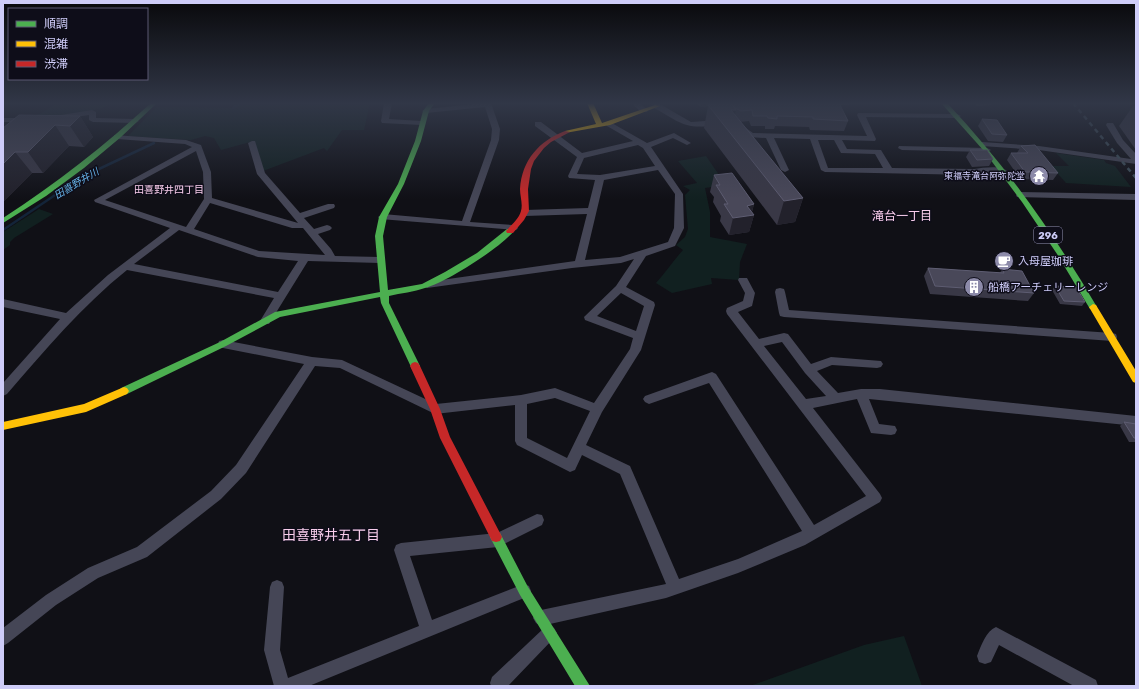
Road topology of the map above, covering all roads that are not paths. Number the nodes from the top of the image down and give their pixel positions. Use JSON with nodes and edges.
{"nodes":[{"id":1,"x":419,"y":135,"type":"edge"},
{"id":2,"x":495,"y":135,"type":"edge"},
{"id":3,"x":562,"y":135,"type":"edge"},
{"id":4,"x":628,"y":135,"type":"edge"},
{"id":5,"x":673,"y":135,"type":"edge"},
{"id":6,"x":674,"y":135,"type":"edge"},
{"id":7,"x":753,"y":135,"type":"edge"},
{"id":8,"x":870,"y":135,"type":"edge"},
{"id":9,"x":974,"y":135,"type":"edge"},
{"id":10,"x":1116,"y":135,"type":"edge"},
{"id":11,"x":769,"y":136,"type":"junction"},
{"id":12,"x":117,"y":137,"type":"joint"},
{"id":13,"x":554,"y":137,"type":"junction"},
{"id":14,"x":813,"y":137,"type":"junction"},
{"id":15,"x":837,"y":138,"type":"junction"},
{"id":16,"x":252,"y":143,"type":"dead end"},
{"id":17,"x":687,"y":143,"type":"dead end"},
{"id":18,"x":643,"y":144,"type":"junction"},
{"id":19,"x":984,"y":147,"type":"junction"},
{"id":20,"x":198,"y":148,"type":"junction"},
{"id":21,"x":902,"y":148,"type":"dead end"},
{"id":22,"x":581,"y":156,"type":"junction"},
{"id":23,"x":1136,"y":160,"type":"edge"},
{"id":24,"x":661,"y":167,"type":"junction"},
{"id":25,"x":785,"y":170,"type":"dead end"},
{"id":26,"x":889,"y":171,"type":"junction"},
{"id":27,"x":1003,"y":171,"type":"junction"},
{"id":28,"x":600,"y":178,"type":"junction"},
{"id":29,"x":1020,"y":195,"type":"junction"},
{"id":30,"x":1136,"y":197,"type":"edge"},
{"id":31,"x":208,"y":199,"type":"junction"},
{"id":32,"x":331,"y":206,"type":"dead end"},
{"id":33,"x":592,"y":211,"type":"junction"},
{"id":34,"x":525,"y":213,"type":"junction"},
{"id":35,"x":299,"y":217,"type":"junction"},
{"id":36,"x":383,"y":217,"type":"junction"},
{"id":37,"x":3,"y":221,"type":"edge"},
{"id":38,"x":465,"y":224,"type":"junction"},
{"id":39,"x":305,"y":225,"type":"junction"},
{"id":40,"x":177,"y":227,"type":"junction"},
{"id":41,"x":327,"y":228,"type":"dead end"},
{"id":42,"x":513,"y":228,"type":"junction"},
{"id":43,"x":188,"y":231,"type":"junction"},
{"id":44,"x":312,"y":233,"type":"junction"},
{"id":45,"x":642,"y":254,"type":"junction"},
{"id":46,"x":305,"y":258,"type":"junction"},
{"id":47,"x":331,"y":259,"type":"junction"},
{"id":48,"x":380,"y":260,"type":"junction"},
{"id":49,"x":579,"y":264,"type":"junction"},
{"id":50,"x":126,"y":266,"type":"junction"},
{"id":51,"x":743,"y":280,"type":"dead end"},
{"id":52,"x":424,"y":286,"type":"junction"},
{"id":53,"x":620,"y":288,"type":"junction"},
{"id":54,"x":780,"y":292,"type":"dead end"},
{"id":55,"x":385,"y":294,"type":"junction"},
{"id":56,"x":281,"y":296,"type":"junction"},
{"id":57,"x":3,"y":303,"type":"edge"},
{"id":58,"x":69,"y":317,"type":"junction"},
{"id":59,"x":265,"y":321,"type":"junction"},
{"id":60,"x":639,"y":336,"type":"junction"},
{"id":61,"x":1112,"y":337,"type":"junction"},
{"id":62,"x":223,"y":344,"type":"junction"},
{"id":63,"x":757,"y":344,"type":"junction"},
{"id":64,"x":312,"y":361,"type":"junction"},
{"id":65,"x":876,"y":364,"type":"dead end"},
{"id":66,"x":809,"y":370,"type":"junction"},
{"id":67,"x":1136,"y":379,"type":"edge"},
{"id":68,"x":3,"y":391,"type":"edge"},
{"id":69,"x":861,"y":394,"type":"junction"},
{"id":70,"x":835,"y":398,"type":"junction"},
{"id":71,"x":649,"y":399,"type":"dead end"},
{"id":72,"x":521,"y":400,"type":"junction"},
{"id":73,"x":802,"y":405,"type":"junction"},
{"id":74,"x":435,"y":409,"type":"junction"},
{"id":75,"x":597,"y":409,"type":"junction"},
{"id":76,"x":1136,"y":421,"type":"edge"},
{"id":77,"x":3,"y":426,"type":"edge"},
{"id":78,"x":891,"y":430,"type":"dead end"},
{"id":79,"x":580,"y":448,"type":"junction"},
{"id":80,"x":537,"y":520,"type":"dead end"},
{"id":81,"x":812,"y":534,"type":"junction"},
{"id":82,"x":498,"y":540,"type":"junction"},
{"id":83,"x":277,"y":587,"type":"dead end"},
{"id":84,"x":675,"y":588,"type":"junction"},
{"id":85,"x":524,"y":591,"type":"junction"},
{"id":86,"x":541,"y":618,"type":"junction"},
{"id":87,"x":428,"y":630,"type":"junction"},
{"id":88,"x":549,"y":633,"type":"junction"},
{"id":89,"x":3,"y":638,"type":"edge"},
{"id":90,"x":985,"y":656,"type":"dead end"},
{"id":91,"x":282,"y":686,"type":"edge"},
{"id":92,"x":289,"y":686,"type":"edge"},
{"id":93,"x":500,"y":686,"type":"edge"},
{"id":94,"x":583,"y":686,"type":"edge"},
{"id":95,"x":1090,"y":686,"type":"edge"}],
"edges":[{"from":1,"to":36,"type":"main road"},
{"from":2,"to":38,"type":"street"},
{"from":3,"to":13,"type":"main road"},
{"from":4,"to":18,"type":"street"},
{"from":5,"to":18,"type":"street"},
{"from":6,"to":17,"type":"street"},
{"from":7,"to":11,"type":"street"},
{"from":8,"to":15,"type":"street"},
{"from":9,"to":19,"type":"main road","number":"296"},
{"from":10,"to":23,"type":"street"},
{"from":11,"to":14,"type":"street"},
{"from":11,"to":25,"type":"street"},
{"from":12,"to":20,"type":"street"},
{"from":12,"to":37,"type":"main road"},
{"from":13,"to":22,"type":"street"},
{"from":13,"to":34,"type":"main road"},
{"from":14,"to":15,"type":"street"},
{"from":14,"to":26,"type":"street"},
{"from":15,"to":26,"type":"street"},
{"from":16,"to":35,"type":"street"},
{"from":18,"to":22,"type":"street"},
{"from":18,"to":24,"type":"street"},
{"from":19,"to":21,"type":"street"},
{"from":19,"to":23,"type":"street"},
{"from":19,"to":27,"type":"main road","number":"296"},
{"from":20,"to":31,"type":"street"},
{"from":20,"to":40,"type":"street"},
{"from":22,"to":28,"type":"street"},
{"from":24,"to":28,"type":"street"},
{"from":24,"to":45,"type":"street"},
{"from":26,"to":27,"type":"street"},
{"from":27,"to":29,"type":"main road","number":"296"},
{"from":28,"to":33,"type":"street"},
{"from":29,"to":30,"type":"street"},
{"from":29,"to":61,"type":"main road","number":"296"},
{"from":31,"to":39,"type":"street"},
{"from":31,"to":43,"type":"street"},
{"from":32,"to":35,"type":"street"},
{"from":33,"to":34,"type":"street"},
{"from":33,"to":49,"type":"street"},
{"from":34,"to":42,"type":"main road"},
{"from":35,"to":39,"type":"street"},
{"from":36,"to":38,"type":"street"},
{"from":36,"to":48,"type":"main road"},
{"from":38,"to":42,"type":"street"},
{"from":39,"to":44,"type":"street"},
{"from":40,"to":43,"type":"street"},
{"from":40,"to":50,"type":"street"},
{"from":41,"to":44,"type":"street"},
{"from":42,"to":52,"type":"main road"},
{"from":43,"to":46,"type":"street"},
{"from":44,"to":47,"type":"street"},
{"from":45,"to":49,"type":"street"},
{"from":45,"to":53,"type":"street"},
{"from":46,"to":47,"type":"street"},
{"from":46,"to":56,"type":"street"},
{"from":47,"to":48,"type":"street"},
{"from":48,"to":55,"type":"main road"},
{"from":49,"to":52,"type":"street"},
{"from":50,"to":56,"type":"street"},
{"from":50,"to":58,"type":"street"},
{"from":51,"to":63,"type":"street"},
{"from":52,"to":55,"type":"main road"},
{"from":53,"to":60,"type":"street"},
{"from":53,"to":60,"type":"street"},
{"from":54,"to":61,"type":"street"},
{"from":55,"to":59,"type":"main road"},
{"from":55,"to":74,"type":"main road"},
{"from":56,"to":59,"type":"street"},
{"from":57,"to":58,"type":"street"},
{"from":58,"to":68,"type":"street"},
{"from":59,"to":62,"type":"main road"},
{"from":60,"to":75,"type":"street"},
{"from":61,"to":67,"type":"main road","number":"296"},
{"from":62,"to":64,"type":"street"},
{"from":62,"to":77,"type":"main road"},
{"from":63,"to":66,"type":"street"},
{"from":63,"to":73,"type":"street"},
{"from":64,"to":74,"type":"street"},
{"from":64,"to":89,"type":"street"},
{"from":65,"to":66,"type":"street"},
{"from":66,"to":70,"type":"street"},
{"from":69,"to":70,"type":"street"},
{"from":69,"to":76,"type":"street"},
{"from":69,"to":78,"type":"street"},
{"from":70,"to":73,"type":"street"},
{"from":71,"to":81,"type":"street"},
{"from":72,"to":74,"type":"street"},
{"from":72,"to":75,"type":"street"},
{"from":72,"to":79,"type":"street"},
{"from":73,"to":81,"type":"street"},
{"from":74,"to":82,"type":"main road"},
{"from":75,"to":79,"type":"street"},
{"from":79,"to":84,"type":"street"},
{"from":80,"to":82,"type":"street"},
{"from":81,"to":84,"type":"street"},
{"from":82,"to":85,"type":"main road"},
{"from":82,"to":87,"type":"street"},
{"from":83,"to":91,"type":"street"},
{"from":84,"to":86,"type":"street"},
{"from":85,"to":86,"type":"main road"},
{"from":85,"to":87,"type":"street"},
{"from":86,"to":88,"type":"main road"},
{"from":87,"to":92,"type":"street"},
{"from":88,"to":93,"type":"street"},
{"from":88,"to":94,"type":"main road"},
{"from":90,"to":95,"type":"street"}]}
